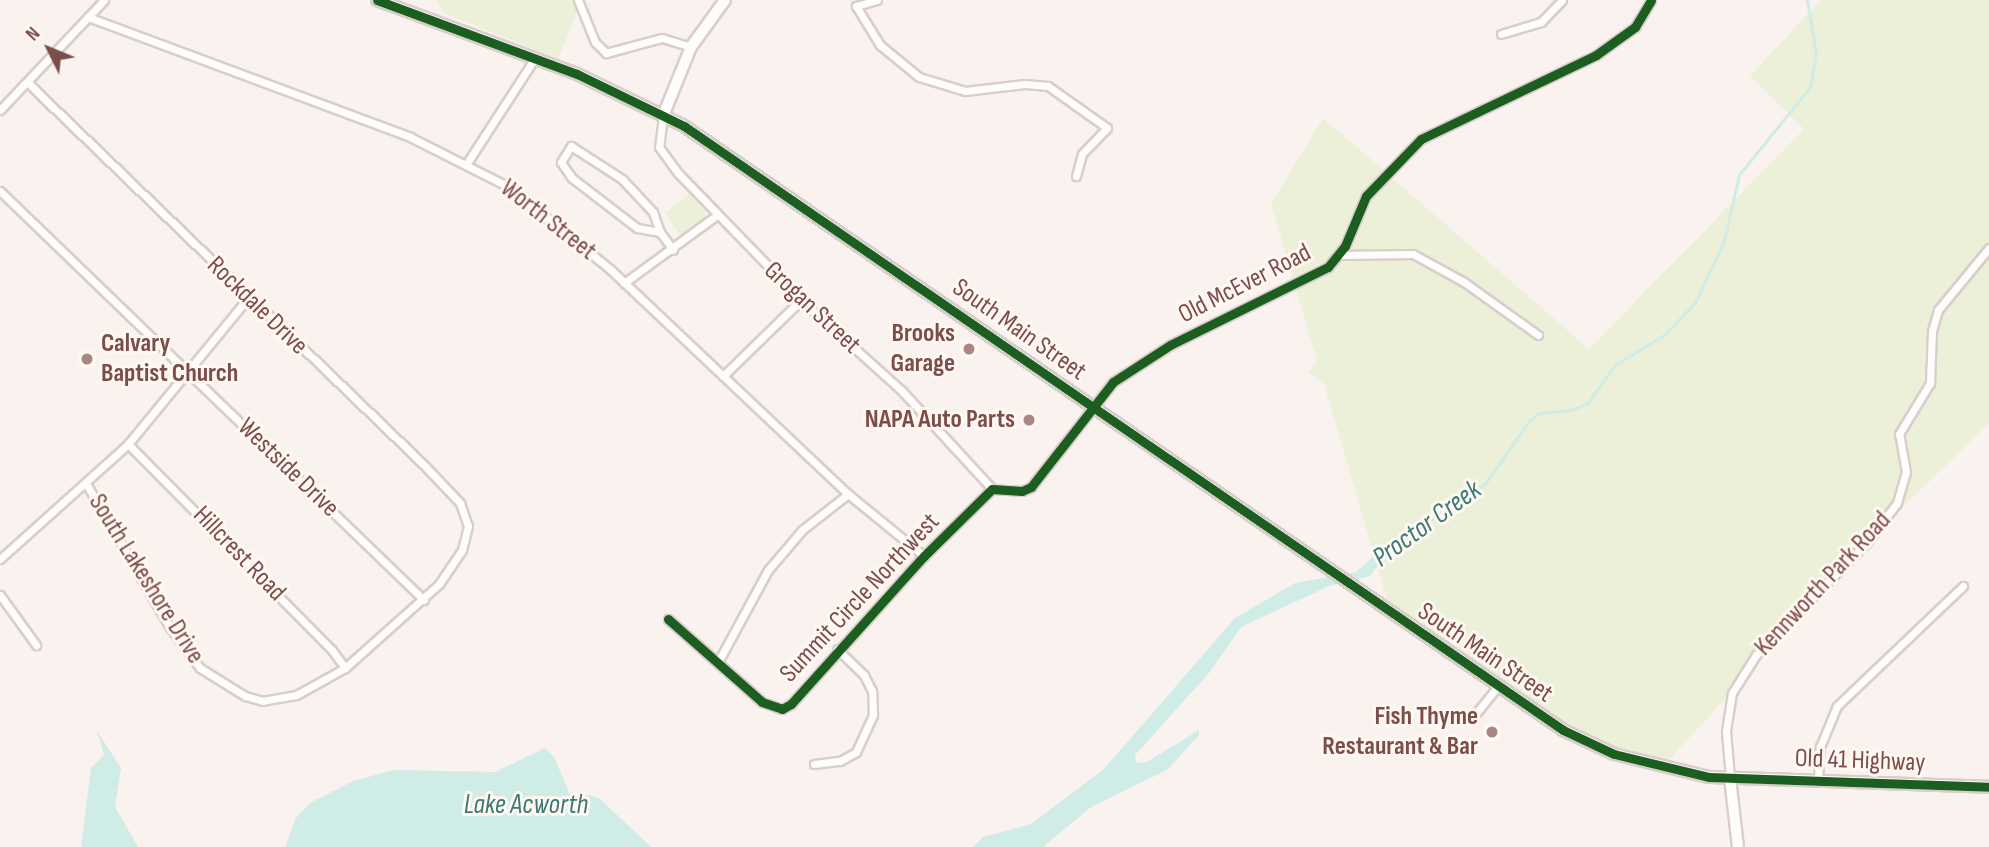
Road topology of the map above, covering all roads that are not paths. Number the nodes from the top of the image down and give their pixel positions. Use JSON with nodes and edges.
{"nodes":[{"id":1,"x":104,"y":0,"type":"edge"},
{"id":2,"x":377,"y":0,"type":"edge"},
{"id":3,"x":578,"y":0,"type":"edge"},
{"id":4,"x":725,"y":0,"type":"edge"},
{"id":5,"x":877,"y":0,"type":"edge"},
{"id":6,"x":1562,"y":0,"type":"edge"},
{"id":7,"x":1651,"y":0,"type":"edge"},
{"id":8,"x":88,"y":17,"type":"junction"},
{"id":9,"x":1501,"y":34,"type":"dead end"},
{"id":10,"x":691,"y":47,"type":"junction"},
{"id":11,"x":535,"y":58,"type":"junction"},
{"id":12,"x":28,"y":83,"type":"junction"},
{"id":13,"x":0,"y":110,"type":"edge"},
{"id":14,"x":663,"y":116,"type":"junction"},
{"id":15,"x":467,"y":163,"type":"junction"},
{"id":16,"x":1076,"y":176,"type":"dead end"},
{"id":17,"x":0,"y":191,"type":"edge"},
{"id":18,"x":717,"y":215,"type":"junction"},
{"id":19,"x":660,"y":232,"type":"junction"},
{"id":20,"x":1989,"y":248,"type":"edge"},
{"id":21,"x":673,"y":250,"type":"junction"},
{"id":22,"x":1339,"y":255,"type":"junction"},
{"id":23,"x":624,"y":283,"type":"junction"},
{"id":24,"x":247,"y":299,"type":"junction"},
{"id":25,"x":801,"y":300,"type":"junction"},
{"id":26,"x":1538,"y":335,"type":"dead end"},
{"id":27,"x":189,"y":371,"type":"junction"},
{"id":28,"x":723,"y":376,"type":"junction"},
{"id":29,"x":1092,"y":406,"type":"junction"},
{"id":30,"x":128,"y":444,"type":"junction"},
{"id":31,"x":87,"y":485,"type":"junction"},
{"id":32,"x":992,"y":489,"type":"junction"},
{"id":33,"x":848,"y":494,"type":"junction"},
{"id":34,"x":466,"y":537,"type":"joint"},
{"id":35,"x":924,"y":556,"type":"junction"},
{"id":36,"x":0,"y":559,"type":"edge"},
{"id":37,"x":1963,"y":586,"type":"dead end"},
{"id":38,"x":0,"y":595,"type":"edge"},
{"id":39,"x":424,"y":600,"type":"junction"},
{"id":40,"x":668,"y":619,"type":"dead end"},
{"id":41,"x":36,"y":645,"type":"dead end"},
{"id":42,"x":837,"y":649,"type":"junction"},
{"id":43,"x":718,"y":662,"type":"junction"},
{"id":44,"x":345,"y":668,"type":"junction"},
{"id":45,"x":1496,"y":687,"type":"junction"},
{"id":46,"x":1477,"y":712,"type":"dead end"},
{"id":47,"x":814,"y":764,"type":"dead end"},
{"id":48,"x":1730,"y":778,"type":"junction"},
{"id":49,"x":1818,"y":780,"type":"junction"},
{"id":50,"x":1989,"y":786,"type":"edge"},
{"id":51,"x":1738,"y":847,"type":"edge"}],
"edges":[{"from":1,"to":8,"type":"street"},
{"from":2,"to":11,"type":"main road","name":"South Main Street"},
{"from":3,"to":10,"type":"street"},
{"from":4,"to":10,"type":"street"},
{"from":5,"to":16,"type":"street"},
{"from":6,"to":9,"type":"street"},
{"from":7,"to":22,"type":"street","name":"Old McEver Road"},
{"from":8,"to":12,"type":"street"},
{"from":8,"to":15,"type":"street","name":"Worth Street"},
{"from":10,"to":14,"type":"street"},
{"from":11,"to":14,"type":"main road","name":"South Main Street"},
{"from":11,"to":15,"type":"street"},
{"from":12,"to":13,"type":"street"},
{"from":12,"to":24,"type":"street","name":"Rockdale Drive"},
{"from":14,"to":18,"type":"street","name":"Grogan Street"},
{"from":14,"to":29,"type":"main road","name":"South Main Street"},
{"from":15,"to":23,"type":"street","name":"Worth Street"},
{"from":17,"to":27,"type":"street","name":"Westside Drive"},
{"from":18,"to":21,"type":"street"},
{"from":18,"to":25,"type":"street","name":"Grogan Street"},
{"from":19,"to":19,"type":"street"},
{"from":19,"to":21,"type":"street"},
{"from":20,"to":48,"type":"street","name":"Kennworth Park Road"},
{"from":21,"to":23,"type":"street"},
{"from":22,"to":26,"type":"street"},
{"from":22,"to":29,"type":"street","name":"Old McEver Road"},
{"from":23,"to":28,"type":"street","name":"Worth Street"},
{"from":24,"to":27,"type":"street"},
{"from":24,"to":34,"type":"street","name":"Rockdale Drive"},
{"from":25,"to":28,"type":"street"},
{"from":25,"to":32,"type":"street","name":"Grogan Street"},
{"from":27,"to":30,"type":"street"},
{"from":27,"to":39,"type":"street","name":"Westside Drive"},
{"from":28,"to":33,"type":"street","name":"Worth Street"},
{"from":29,"to":32,"type":"street","name":"Old McEver Road"},
{"from":29,"to":45,"type":"main road","name":"South Main Street"},
{"from":30,"to":31,"type":"street"},
{"from":30,"to":44,"type":"street","name":"Hillcrest Road"},
{"from":31,"to":36,"type":"street"},
{"from":31,"to":44,"type":"street","name":"South Lakeshore Drive"},
{"from":32,"to":35,"type":"street","name":"Summit Circle Northwest"},
{"from":33,"to":35,"type":"street","name":"Worth Street"},
{"from":33,"to":43,"type":"street"},
{"from":34,"to":39,"type":"street","name":"South Lakeshore Drive"},
{"from":35,"to":42,"type":"street","name":"Summit Circle Northwest"},
{"from":37,"to":49,"type":"street"},
{"from":38,"to":41,"type":"street"},
{"from":39,"to":44,"type":"street","name":"South Lakeshore Drive"},
{"from":40,"to":43,"type":"street","name":"Summit Circle Northwest"},
{"from":42,"to":43,"type":"street","name":"Summit Circle Northwest"},
{"from":42,"to":47,"type":"street"},
{"from":45,"to":46,"type":"street"},
{"from":45,"to":48,"type":"main road","name":"South Main Street"},
{"from":48,"to":49,"type":"main road","name":"Old 41 Highway"},
{"from":48,"to":51,"type":"street"},
{"from":49,"to":50,"type":"main road","name":"Old 41 Highway"}]}
